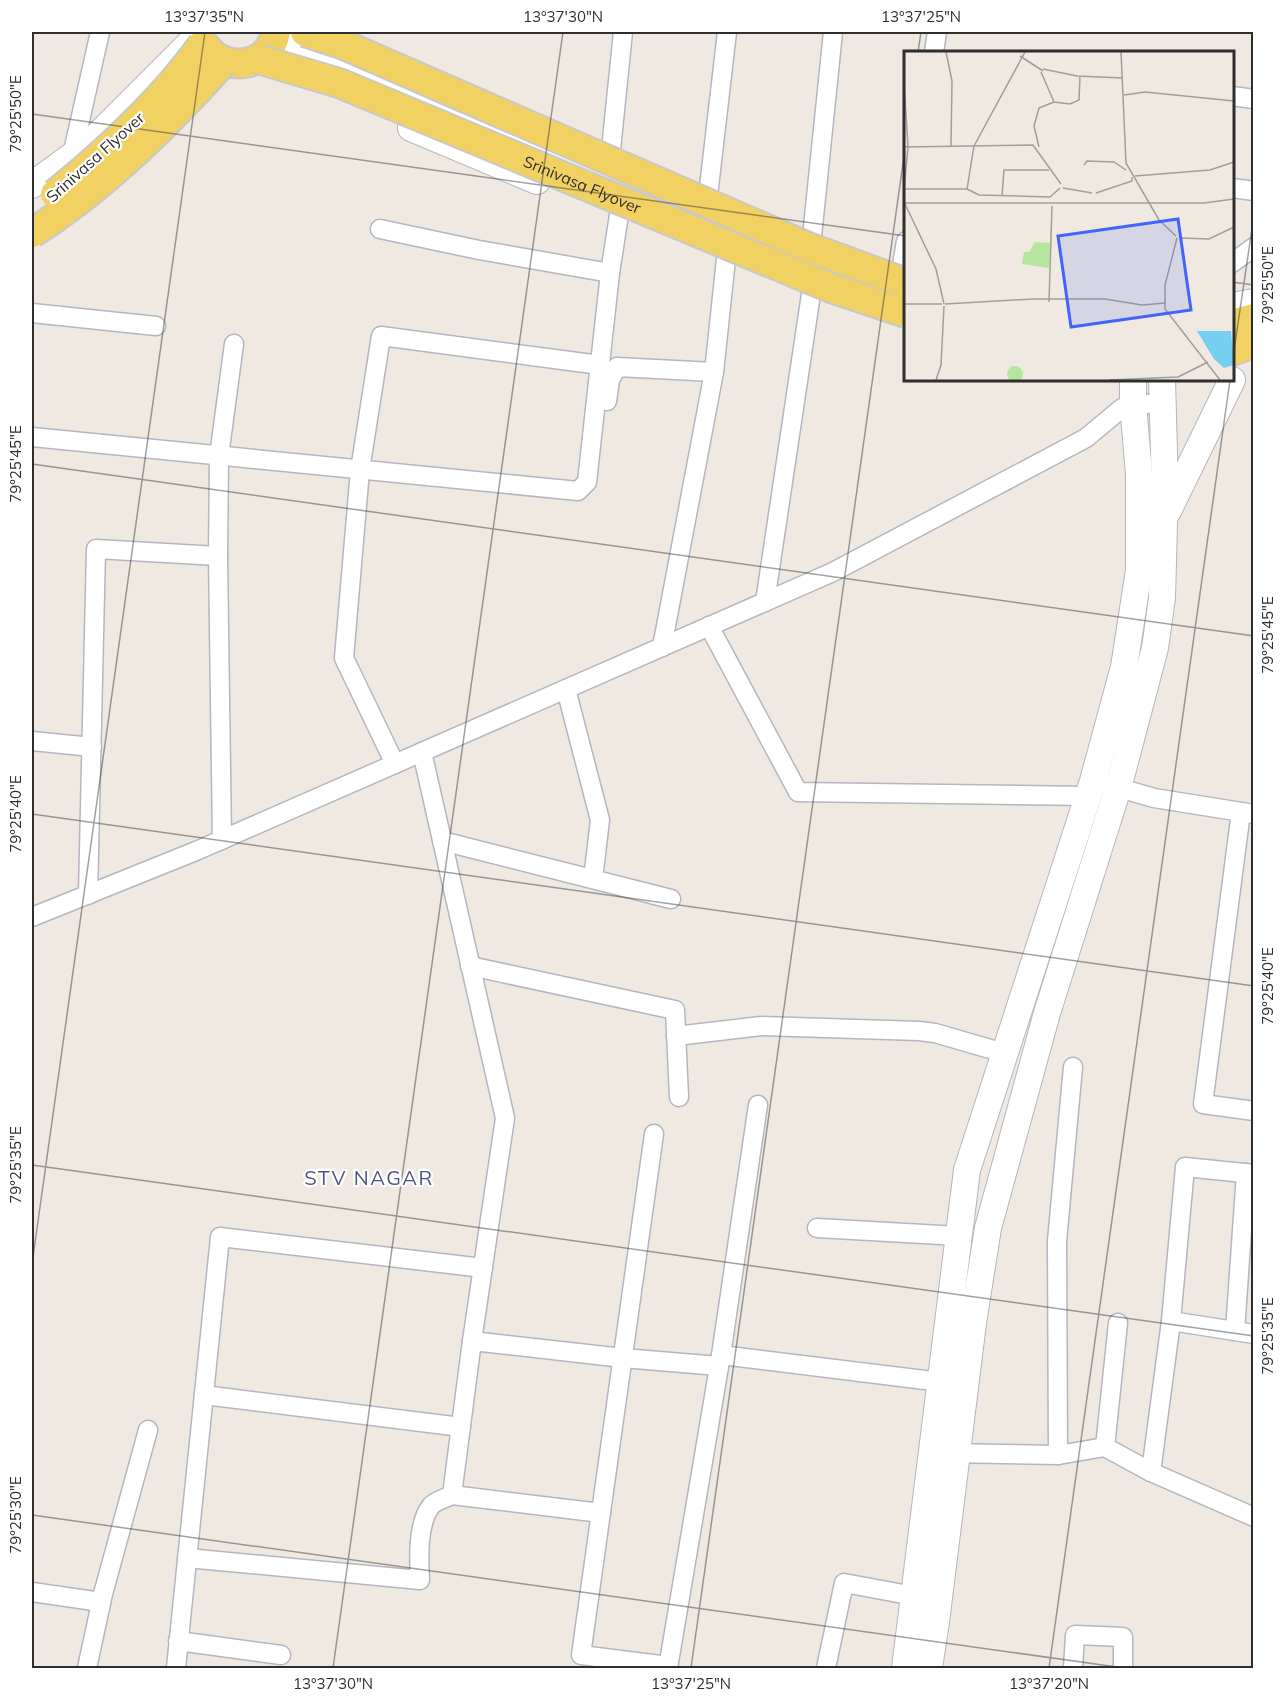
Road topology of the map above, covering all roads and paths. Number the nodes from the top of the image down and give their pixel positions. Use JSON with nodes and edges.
{"nodes":[{"id":1,"x":100,"y":32,"type":"edge"},
{"id":2,"x":623,"y":32,"type":"edge"},
{"id":3,"x":727,"y":32,"type":"edge"},
{"id":4,"x":833,"y":32,"type":"edge"},
{"id":5,"x":937,"y":32,"type":"edge"},
{"id":6,"x":290,"y":33,"type":"edge"},
{"id":7,"x":204,"y":48,"type":"edge"},
{"id":8,"x":933,"y":51,"type":"edge"},
{"id":9,"x":264,"y":62,"type":"junction"},
{"id":10,"x":1234,"y":96,"type":"edge"},
{"id":11,"x":1254,"y":99,"type":"edge"},
{"id":12,"x":72,"y":156,"type":"junction"},
{"id":13,"x":609,"y":177,"type":"junction"},
{"id":14,"x":32,"y":185,"type":"edge"},
{"id":15,"x":1234,"y":188,"type":"edge"},
{"id":16,"x":1254,"y":191,"type":"edge"},
{"id":17,"x":32,"y":212,"type":"edge"},
{"id":18,"x":619,"y":215,"type":"junction"},
{"id":19,"x":706,"y":218,"type":"junction"},
{"id":20,"x":380,"y":229,"type":"dead end"},
{"id":21,"x":32,"y":233,"type":"edge"},
{"id":22,"x":32,"y":245,"type":"edge"},
{"id":23,"x":1254,"y":247,"type":"edge"},
{"id":24,"x":726,"y":259,"type":"junction"},
{"id":25,"x":809,"y":261,"type":"junction"},
{"id":26,"x":1234,"y":262,"type":"edge"},
{"id":27,"x":610,"y":273,"type":"junction"},
{"id":28,"x":811,"y":294,"type":"junction"},
{"id":29,"x":904,"y":296,"type":"edge"},
{"id":30,"x":1254,"y":302,"type":"edge"},
{"id":31,"x":1234,"y":306,"type":"edge"},
{"id":32,"x":32,"y":314,"type":"edge"},
{"id":33,"x":1254,"y":318,"type":"edge"},
{"id":34,"x":1234,"y":324,"type":"edge"},
{"id":35,"x":156,"y":326,"type":"dead end"},
{"id":36,"x":904,"y":327,"type":"edge"},
{"id":37,"x":234,"y":344,"type":"dead end"},
{"id":38,"x":600,"y":365,"type":"junction"},
{"id":39,"x":714,"y":372,"type":"junction"},
{"id":40,"x":1230,"y":381,"type":"edge"},
{"id":41,"x":1133,"y":392,"type":"edge"},
{"id":42,"x":1162,"y":392,"type":"edge"},
{"id":43,"x":32,"y":437,"type":"edge"},
{"id":44,"x":219,"y":456,"type":"junction"},
{"id":45,"x":360,"y":470,"type":"junction"},
{"id":46,"x":595,"y":494,"type":"dead end"},
{"id":47,"x":1164,"y":518,"type":"junction"},
{"id":48,"x":218,"y":556,"type":"junction"},
{"id":49,"x":765,"y":602,"type":"junction"},
{"id":50,"x":709,"y":626,"type":"junction"},
{"id":51,"x":662,"y":647,"type":"junction"},
{"id":52,"x":566,"y":689,"type":"junction"},
{"id":53,"x":32,"y":741,"type":"edge"},
{"id":54,"x":92,"y":747,"type":"junction"},
{"id":55,"x":422,"y":752,"type":"junction"},
{"id":56,"x":395,"y":764,"type":"junction"},
{"id":57,"x":1091,"y":788,"type":"junction"},
{"id":58,"x":1118,"y":788,"type":"junction"},
{"id":59,"x":1247,"y":813,"type":"edge"},
{"id":60,"x":222,"y":840,"type":"junction"},
{"id":61,"x":442,"y":841,"type":"junction"},
{"id":62,"x":593,"y":879,"type":"junction"},
{"id":63,"x":88,"y":894,"type":"junction"},
{"id":64,"x":671,"y":899,"type":"dead end"},
{"id":65,"x":32,"y":917,"type":"edge"},
{"id":66,"x":470,"y":966,"type":"junction"},
{"id":67,"x":676,"y":1036,"type":"junction"},
{"id":68,"x":1004,"y":1053,"type":"junction"},
{"id":69,"x":1073,"y":1067,"type":"dead end"},
{"id":70,"x":679,"y":1097,"type":"dead end"},
{"id":71,"x":758,"y":1106,"type":"dead end"},
{"id":72,"x":1254,"y":1111,"type":"edge"},
{"id":73,"x":654,"y":1134,"type":"dead end"},
{"id":74,"x":1250,"y":1173,"type":"edge"},
{"id":75,"x":817,"y":1228,"type":"dead end"},
{"id":76,"x":959,"y":1236,"type":"junction"},
{"id":77,"x":483,"y":1268,"type":"junction"},
{"id":78,"x":1171,"y":1321,"type":"junction"},
{"id":79,"x":1118,"y":1323,"type":"dead end"},
{"id":80,"x":1244,"y":1332,"type":"edge"},
{"id":81,"x":472,"y":1341,"type":"junction"},
{"id":82,"x":623,"y":1358,"type":"junction"},
{"id":83,"x":720,"y":1360,"type":"junction"},
{"id":84,"x":941,"y":1382,"type":"junction"},
{"id":85,"x":204,"y":1395,"type":"junction"},
{"id":86,"x":461,"y":1427,"type":"junction"},
{"id":87,"x":148,"y":1430,"type":"dead end"},
{"id":88,"x":1105,"y":1447,"type":"junction"},
{"id":89,"x":932,"y":1453,"type":"junction"},
{"id":90,"x":958,"y":1454,"type":"junction"},
{"id":91,"x":1058,"y":1455,"type":"junction"},
{"id":92,"x":1152,"y":1472,"type":"junction"},
{"id":93,"x":452,"y":1495,"type":"junction"},
{"id":94,"x":601,"y":1513,"type":"junction"},
{"id":95,"x":1254,"y":1517,"type":"edge"},
{"id":96,"x":187,"y":1558,"type":"junction"},
{"id":97,"x":32,"y":1592,"type":"edge"},
{"id":98,"x":915,"y":1596,"type":"junction"},
{"id":99,"x":101,"y":1602,"type":"junction"},
{"id":100,"x":178,"y":1641,"type":"junction"},
{"id":101,"x":281,"y":1655,"type":"dead end"},
{"id":102,"x":668,"y":1667,"type":"edge"},
{"id":103,"x":87,"y":1668,"type":"edge"},
{"id":104,"x":176,"y":1668,"type":"edge"},
{"id":105,"x":826,"y":1668,"type":"edge"},
{"id":106,"x":905,"y":1668,"type":"edge"},
{"id":107,"x":929,"y":1668,"type":"edge"},
{"id":108,"x":1073,"y":1668,"type":"edge"},
{"id":109,"x":1123,"y":1668,"type":"edge"}],
"edges":[{"from":1,"to":12,"type":"street"},
{"from":2,"to":13,"type":"street"},
{"from":3,"to":19,"type":"street"},
{"from":4,"to":25,"type":"street"},
{"from":5,"to":8,"type":"street"},
{"from":6,"to":9,"type":"main road"},
{"from":6,"to":13,"type":"street"},
{"from":6,"to":29,"type":"main road","name":"Srinivasa Flyover","bridge":true},
{"from":7,"to":9,"type":"main road","name":"Srinivasa Flyover"},
{"from":7,"to":12,"type":"street"},
{"from":7,"to":17,"type":"main road","name":"Srinivasa Flyover","bridge":true},
{"from":7,"to":21,"type":"main road","name":"Srinivasa Flyover","bridge":true},
{"from":7,"to":22,"type":"street"},
{"from":9,"to":18,"type":"street"},
{"from":9,"to":29,"type":"main road","name":"Srinivasa Flyover","bridge":true},
{"from":10,"to":11,"type":"street"},
{"from":12,"to":14,"type":"street"},
{"from":13,"to":19,"type":"street"},
{"from":15,"to":16,"type":"street"},
{"from":18,"to":24,"type":"street"},
{"from":18,"to":27,"type":"street"},
{"from":19,"to":25,"type":"street"},
{"from":20,"to":27,"type":"street"},
{"from":23,"to":26,"type":"street"},
{"from":24,"to":28,"type":"street"},
{"from":24,"to":39,"type":"street"},
{"from":25,"to":29,"type":"street"},
{"from":27,"to":38,"type":"street"},
{"from":28,"to":36,"type":"street"},
{"from":28,"to":49,"type":"street"},
{"from":30,"to":31,"type":"street"},
{"from":32,"to":35,"type":"street"},
{"from":33,"to":34,"type":"main road"},
{"from":37,"to":44,"type":"street"},
{"from":38,"to":45,"type":"street"},
{"from":38,"to":45,"type":"street"},
{"from":39,"to":46,"type":"street"},
{"from":39,"to":51,"type":"street"},
{"from":40,"to":47,"type":"street"},
{"from":41,"to":42,"type":"street"},
{"from":41,"to":49,"type":"street"},
{"from":41,"to":57,"type":"street"},
{"from":42,"to":47,"type":"street"},
{"from":43,"to":44,"type":"street"},
{"from":44,"to":45,"type":"street"},
{"from":44,"to":48,"type":"street"},
{"from":45,"to":56,"type":"street"},
{"from":47,"to":58,"type":"street"},
{"from":48,"to":54,"type":"street"},
{"from":48,"to":60,"type":"street"},
{"from":49,"to":50,"type":"street"},
{"from":50,"to":51,"type":"street"},
{"from":50,"to":57,"type":"street"},
{"from":51,"to":52,"type":"street"},
{"from":52,"to":55,"type":"street"},
{"from":52,"to":62,"type":"street"},
{"from":53,"to":54,"type":"street"},
{"from":54,"to":63,"type":"street"},
{"from":55,"to":56,"type":"street"},
{"from":55,"to":61,"type":"street"},
{"from":56,"to":60,"type":"street"},
{"from":57,"to":58,"type":"street"},
{"from":57,"to":68,"type":"street"},
{"from":58,"to":59,"type":"street"},
{"from":58,"to":90,"type":"street"},
{"from":59,"to":72,"type":"street"},
{"from":60,"to":63,"type":"street"},
{"from":61,"to":62,"type":"street"},
{"from":61,"to":66,"type":"street"},
{"from":62,"to":64,"type":"street"},
{"from":63,"to":65,"type":"street"},
{"from":66,"to":67,"type":"street"},
{"from":66,"to":77,"type":"street"},
{"from":67,"to":68,"type":"street"},
{"from":67,"to":70,"type":"street"},
{"from":68,"to":76,"type":"street"},
{"from":69,"to":91,"type":"street"},
{"from":71,"to":83,"type":"street"},
{"from":73,"to":82,"type":"street"},
{"from":74,"to":78,"type":"street"},
{"from":74,"to":80,"type":"street"},
{"from":75,"to":76,"type":"street"},
{"from":76,"to":84,"type":"street"},
{"from":77,"to":81,"type":"street"},
{"from":77,"to":85,"type":"street"},
{"from":78,"to":80,"type":"street"},
{"from":78,"to":92,"type":"street"},
{"from":79,"to":88,"type":"street"},
{"from":81,"to":82,"type":"street"},
{"from":81,"to":86,"type":"street"},
{"from":82,"to":83,"type":"street"},
{"from":82,"to":94,"type":"street"},
{"from":83,"to":84,"type":"street"},
{"from":83,"to":102,"type":"street"},
{"from":84,"to":89,"type":"street"},
{"from":85,"to":86,"type":"street"},
{"from":85,"to":96,"type":"street"},
{"from":86,"to":93,"type":"street"},
{"from":87,"to":99,"type":"street"},
{"from":88,"to":91,"type":"street"},
{"from":88,"to":92,"type":"street"},
{"from":89,"to":90,"type":"street"},
{"from":89,"to":98,"type":"street"},
{"from":90,"to":91,"type":"street"},
{"from":90,"to":107,"type":"street"},
{"from":92,"to":95,"type":"street"},
{"from":93,"to":94,"type":"street"},
{"from":93,"to":96,"type":"street"},
{"from":94,"to":102,"type":"street"},
{"from":96,"to":100,"type":"street"},
{"from":97,"to":99,"type":"street"},
{"from":98,"to":105,"type":"street"},
{"from":98,"to":106,"type":"street"},
{"from":99,"to":103,"type":"street"},
{"from":100,"to":101,"type":"street"},
{"from":100,"to":104,"type":"street"},
{"from":108,"to":109,"type":"street"}]}
